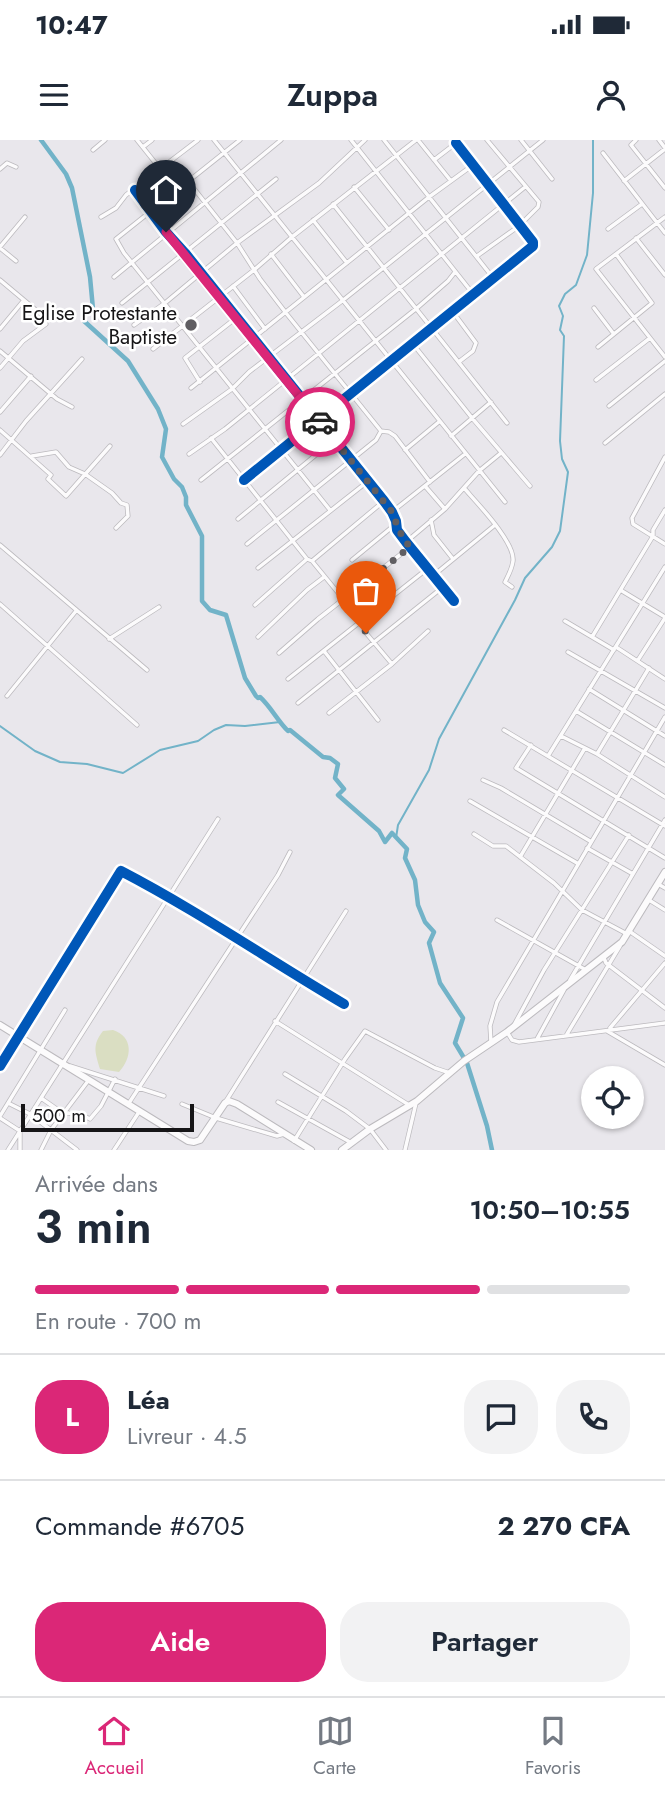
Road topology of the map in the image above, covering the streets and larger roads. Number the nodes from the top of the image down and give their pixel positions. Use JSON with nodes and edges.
{"nodes":[{"id":1,"x":105,"y":140,"type":"edge"},
{"id":2,"x":137,"y":140,"type":"edge"},
{"id":3,"x":152,"y":140,"type":"edge"},
{"id":4,"x":198,"y":140,"type":"edge"},
{"id":5,"x":214,"y":140,"type":"edge"},
{"id":6,"x":240,"y":140,"type":"edge"},
{"id":7,"x":280,"y":140,"type":"edge"},
{"id":8,"x":351,"y":140,"type":"edge"},
{"id":9,"x":365,"y":140,"type":"edge"},
{"id":10,"x":384,"y":140,"type":"edge"},
{"id":11,"x":417,"y":140,"type":"edge"},
{"id":12,"x":487,"y":140,"type":"edge"},
{"id":13,"x":521,"y":140,"type":"edge"},
{"id":14,"x":542,"y":140,"type":"edge"},
{"id":15,"x":636,"y":140,"type":"edge"},
{"id":16,"x":659,"y":140,"type":"edge"},
{"id":17,"x":458,"y":142,"type":"edge"},
{"id":18,"x":143,"y":147,"type":"junction"},
{"id":19,"x":357,"y":147,"type":"junction"},
{"id":20,"x":665,"y":148,"type":"edge"},
{"id":21,"x":93,"y":150,"type":"dead end"},
{"id":22,"x":529,"y":151,"type":"junction"},
{"id":23,"x":224,"y":153,"type":"junction"},
{"id":24,"x":603,"y":153,"type":"dead end"},
{"id":25,"x":396,"y":156,"type":"junction"},
{"id":26,"x":434,"y":160,"type":"junction"},
{"id":27,"x":646,"y":164,"type":"junction"},
{"id":28,"x":473,"y":165,"type":"junction"},
{"id":29,"x":16,"y":167,"type":"dead end"},
{"id":30,"x":509,"y":167,"type":"junction"},
{"id":31,"x":0,"y":169,"type":"edge"},
{"id":32,"x":161,"y":170,"type":"junction"},
{"id":33,"x":375,"y":171,"type":"junction"},
{"id":34,"x":241,"y":173,"type":"junction"},
{"id":35,"x":276,"y":179,"type":"dead end"},
{"id":36,"x":552,"y":179,"type":"dead end"},
{"id":37,"x":188,"y":181,"type":"junction"},
{"id":38,"x":451,"y":181,"type":"junction"},
{"id":39,"x":624,"y":181,"type":"junction"},
{"id":40,"x":489,"y":184,"type":"junction"},
{"id":41,"x":664,"y":186,"type":"edge"},
{"id":42,"x":354,"y":187,"type":"junction"},
{"id":43,"x":525,"y":187,"type":"junction"},
{"id":44,"x":135,"y":190,"type":"junction"},
{"id":45,"x":258,"y":195,"type":"junction"},
{"id":46,"x":429,"y":197,"type":"junction"},
{"id":47,"x":204,"y":201,"type":"junction"},
{"id":48,"x":333,"y":204,"type":"junction"},
{"id":49,"x":642,"y":204,"type":"junction"},
{"id":50,"x":504,"y":205,"type":"junction"},
{"id":51,"x":149,"y":211,"type":"junction"},
{"id":52,"x":409,"y":214,"type":"junction"},
{"id":53,"x":274,"y":215,"type":"junction"},
{"id":54,"x":25,"y":217,"type":"dead end"},
{"id":55,"x":101,"y":217,"type":"dead end"},
{"id":56,"x":665,"y":217,"type":"edge"},
{"id":57,"x":446,"y":218,"type":"junction"},
{"id":58,"x":313,"y":220,"type":"junction"},
{"id":59,"x":657,"y":223,"type":"junction"},
{"id":60,"x":220,"y":224,"type":"junction"},
{"id":61,"x":519,"y":226,"type":"junction"},
{"id":62,"x":608,"y":229,"type":"dead end"},
{"id":63,"x":389,"y":230,"type":"junction"},
{"id":64,"x":166,"y":232,"type":"junction"},
{"id":65,"x":665,"y":233,"type":"edge"},
{"id":66,"x":425,"y":234,"type":"junction"},
{"id":67,"x":292,"y":237,"type":"junction"},
{"id":68,"x":462,"y":238,"type":"junction"},
{"id":69,"x":636,"y":238,"type":"junction"},
{"id":70,"x":237,"y":243,"type":"junction"},
{"id":71,"x":368,"y":247,"type":"junction"},
{"id":72,"x":0,"y":248,"type":"edge"},
{"id":73,"x":185,"y":253,"type":"junction"},
{"id":74,"x":271,"y":254,"type":"junction"},
{"id":75,"x":616,"y":254,"type":"junction"},
{"id":76,"x":441,"y":255,"type":"junction"},
{"id":77,"x":477,"y":256,"type":"junction"},
{"id":78,"x":16,"y":261,"type":"dead end"},
{"id":79,"x":131,"y":261,"type":"junction"},
{"id":80,"x":348,"y":263,"type":"junction"},
{"id":81,"x":383,"y":266,"type":"junction"},
{"id":82,"x":254,"y":270,"type":"junction"},
{"id":83,"x":455,"y":272,"type":"junction"},
{"id":84,"x":200,"y":273,"type":"junction"},
{"id":85,"x":665,"y":275,"type":"edge"},
{"id":86,"x":114,"y":277,"type":"dead end"},
{"id":87,"x":494,"y":279,"type":"junction"},
{"id":88,"x":0,"y":280,"type":"edge"},
{"id":89,"x":325,"y":281,"type":"junction"},
{"id":90,"x":148,"y":282,"type":"junction"},
{"id":91,"x":233,"y":286,"type":"junction"},
{"id":92,"x":400,"y":286,"type":"junction"},
{"id":93,"x":474,"y":295,"type":"junction"},
{"id":94,"x":219,"y":296,"type":"junction"},
{"id":95,"x":304,"y":297,"type":"junction"},
{"id":96,"x":24,"y":300,"type":"junction"},
{"id":97,"x":342,"y":301,"type":"junction"},
{"id":98,"x":122,"y":303,"type":"dead end"},
{"id":99,"x":165,"y":303,"type":"junction"},
{"id":100,"x":417,"y":308,"type":"junction"},
{"id":101,"x":594,"y":308,"type":"dead end"},
{"id":102,"x":453,"y":312,"type":"junction"},
{"id":103,"x":286,"y":313,"type":"junction"},
{"id":104,"x":0,"y":317,"type":"edge"},
{"id":105,"x":634,"y":317,"type":"junction"},
{"id":106,"x":236,"y":318,"type":"junction"},
{"id":107,"x":360,"y":321,"type":"junction"},
{"id":108,"x":6,"y":323,"type":"junction"},
{"id":109,"x":134,"y":325,"type":"dead end"},
{"id":110,"x":182,"y":325,"type":"junction"},
{"id":111,"x":432,"y":327,"type":"junction"},
{"id":112,"x":0,"y":329,"type":"edge"},
{"id":113,"x":265,"y":329,"type":"junction"},
{"id":114,"x":303,"y":332,"type":"junction"},
{"id":115,"x":613,"y":333,"type":"junction"},
{"id":116,"x":650,"y":338,"type":"junction"},
{"id":117,"x":252,"y":339,"type":"junction"},
{"id":118,"x":376,"y":340,"type":"junction"},
{"id":119,"x":413,"y":344,"type":"junction"},
{"id":120,"x":200,"y":346,"type":"junction"},
{"id":121,"x":598,"y":347,"type":"dead end"},
{"id":122,"x":153,"y":349,"type":"dead end"},
{"id":123,"x":0,"y":351,"type":"edge"},
{"id":124,"x":318,"y":354,"type":"junction"},
{"id":125,"x":9,"y":358,"type":"junction"},
{"id":126,"x":82,"y":359,"type":"dead end"},
{"id":127,"x":268,"y":359,"type":"junction"},
{"id":128,"x":392,"y":359,"type":"junction"},
{"id":129,"x":665,"y":359,"type":"edge"},
{"id":130,"x":460,"y":362,"type":"junction"},
{"id":131,"x":0,"y":368,"type":"edge"},
{"id":132,"x":216,"y":370,"type":"junction"},
{"id":133,"x":336,"y":372,"type":"junction"},
{"id":134,"x":30,"y":376,"type":"junction"},
{"id":135,"x":285,"y":379,"type":"junction"},
{"id":136,"x":596,"y":380,"type":"dead end"},
{"id":137,"x":200,"y":382,"type":"junction"},
{"id":138,"x":191,"y":388,"type":"dead end"},
{"id":139,"x":232,"y":389,"type":"junction"},
{"id":140,"x":352,"y":392,"type":"junction"},
{"id":141,"x":51,"y":394,"type":"junction"},
{"id":142,"x":663,"y":396,"type":"edge"},
{"id":143,"x":301,"y":399,"type":"junction"},
{"id":144,"x":491,"y":402,"type":"junction"},
{"id":145,"x":665,"y":402,"type":"edge"},
{"id":146,"x":609,"y":406,"type":"dead end"},
{"id":147,"x":72,"y":407,"type":"dead end"},
{"id":148,"x":248,"y":408,"type":"junction"},
{"id":149,"x":0,"y":412,"type":"edge"},
{"id":150,"x":471,"y":418,"type":"junction"},
{"id":151,"x":319,"y":421,"type":"junction"},
{"id":152,"x":440,"y":421,"type":"junction"},
{"id":153,"x":507,"y":423,"type":"dead end"},
{"id":154,"x":183,"y":424,"type":"dead end"},
{"id":155,"x":264,"y":428,"type":"junction"},
{"id":156,"x":0,"y":430,"type":"edge"},
{"id":157,"x":381,"y":431,"type":"junction"},
{"id":158,"x":451,"y":436,"type":"junction"},
{"id":159,"x":211,"y":438,"type":"junction"},
{"id":160,"x":11,"y":440,"type":"junction"},
{"id":161,"x":334,"y":440,"type":"junction"},
{"id":162,"x":605,"y":443,"type":"dead end"},
{"id":163,"x":110,"y":446,"type":"dead end"},
{"id":164,"x":283,"y":449,"type":"junction"},
{"id":165,"x":405,"y":450,"type":"junction"},
{"id":166,"x":501,"y":453,"type":"junction"},
{"id":167,"x":0,"y":454,"type":"edge"},
{"id":168,"x":189,"y":454,"type":"dead end"},
{"id":169,"x":465,"y":454,"type":"junction"},
{"id":170,"x":30,"y":456,"type":"junction"},
{"id":171,"x":665,"y":457,"type":"edge"},
{"id":172,"x":228,"y":458,"type":"junction"},
{"id":173,"x":350,"y":461,"type":"junction"},
{"id":174,"x":298,"y":470,"type":"junction"},
{"id":175,"x":479,"y":471,"type":"junction"},
{"id":176,"x":85,"y":474,"type":"junction"},
{"id":177,"x":201,"y":480,"type":"dead end"},
{"id":178,"x":244,"y":480,"type":"junction"},
{"id":179,"x":367,"y":482,"type":"junction"},
{"id":180,"x":430,"y":482,"type":"junction"},
{"id":181,"x":425,"y":486,"type":"junction"},
{"id":182,"x":530,"y":486,"type":"dead end"},
{"id":183,"x":313,"y":488,"type":"junction"},
{"id":184,"x":464,"y":488,"type":"junction"},
{"id":185,"x":261,"y":499,"type":"junction"},
{"id":186,"x":384,"y":501,"type":"junction"},
{"id":187,"x":505,"y":502,"type":"dead end"},
{"id":188,"x":445,"y":509,"type":"junction"},
{"id":189,"x":330,"y":510,"type":"junction"},
{"id":190,"x":665,"y":510,"type":"edge"},
{"id":191,"x":394,"y":513,"type":"junction"},
{"id":192,"x":238,"y":519,"type":"dead end"},
{"id":193,"x":278,"y":520,"type":"junction"},
{"id":194,"x":431,"y":520,"type":"junction"},
{"id":195,"x":397,"y":523,"type":"junction"},
{"id":196,"x":495,"y":525,"type":"junction"},
{"id":197,"x":116,"y":528,"type":"dead end"},
{"id":198,"x":653,"y":536,"type":"junction"},
{"id":199,"x":293,"y":539,"type":"junction"},
{"id":200,"x":406,"y":542,"type":"junction"},
{"id":201,"x":247,"y":544,"type":"dead end"},
{"id":202,"x":665,"y":544,"type":"edge"},
{"id":203,"x":0,"y":545,"type":"edge"},
{"id":204,"x":410,"y":547,"type":"junction"},
{"id":205,"x":453,"y":559,"type":"junction"},
{"id":206,"x":310,"y":560,"type":"junction"},
{"id":207,"x":352,"y":560,"type":"dead end"},
{"id":208,"x":665,"y":567,"type":"edge"},
{"id":209,"x":258,"y":568,"type":"dead end"},
{"id":210,"x":428,"y":569,"type":"junction"},
{"id":211,"x":434,"y":575,"type":"junction"},
{"id":212,"x":324,"y":578,"type":"junction"},
{"id":213,"x":443,"y":587,"type":"junction"},
{"id":214,"x":512,"y":587,"type":"dead end"},
{"id":215,"x":621,"y":590,"type":"junction"},
{"id":216,"x":344,"y":600,"type":"junction"},
{"id":217,"x":454,"y":601,"type":"dead end"},
{"id":218,"x":643,"y":603,"type":"junction"},
{"id":219,"x":0,"y":604,"type":"edge"},
{"id":220,"x":255,"y":605,"type":"dead end"},
{"id":221,"x":159,"y":607,"type":"dead end"},
{"id":222,"x":76,"y":611,"type":"junction"},
{"id":223,"x":665,"y":617,"type":"edge"},
{"id":224,"x":565,"y":621,"type":"dead end"},
{"id":225,"x":361,"y":622,"type":"junction"},
{"id":226,"x":428,"y":631,"type":"dead end"},
{"id":227,"x":258,"y":637,"type":"dead end"},
{"id":228,"x":592,"y":637,"type":"junction"},
{"id":229,"x":109,"y":639,"type":"junction"},
{"id":230,"x":374,"y":641,"type":"junction"},
{"id":231,"x":49,"y":645,"type":"junction"},
{"id":232,"x":615,"y":648,"type":"junction"},
{"id":233,"x":324,"y":651,"type":"junction"},
{"id":234,"x":568,"y":652,"type":"dead end"},
{"id":235,"x":279,"y":653,"type":"dead end"},
{"id":236,"x":637,"y":661,"type":"junction"},
{"id":237,"x":392,"y":664,"type":"junction"},
{"id":238,"x":649,"y":668,"type":"junction"},
{"id":239,"x":147,"y":670,"type":"dead end"},
{"id":240,"x":339,"y":670,"type":"junction"},
{"id":241,"x":665,"y":670,"type":"edge"},
{"id":242,"x":601,"y":672,"type":"junction"},
{"id":243,"x":663,"y":677,"type":"edge"},
{"id":244,"x":288,"y":680,"type":"dead end"},
{"id":245,"x":589,"y":690,"type":"junction"},
{"id":246,"x":636,"y":690,"type":"junction"},
{"id":247,"x":355,"y":691,"type":"junction"},
{"id":248,"x":7,"y":696,"type":"dead end"},
{"id":249,"x":298,"y":704,"type":"dead end"},
{"id":250,"x":665,"y":708,"type":"edge"},
{"id":251,"x":624,"y":710,"type":"junction"},
{"id":252,"x":576,"y":711,"type":"junction"},
{"id":253,"x":330,"y":713,"type":"dead end"},
{"id":254,"x":665,"y":717,"type":"edge"},
{"id":255,"x":377,"y":720,"type":"dead end"},
{"id":256,"x":138,"y":725,"type":"dead end"},
{"id":257,"x":504,"y":730,"type":"dead end"},
{"id":258,"x":656,"y":731,"type":"junction"},
{"id":259,"x":611,"y":732,"type":"junction"},
{"id":260,"x":561,"y":736,"type":"junction"},
{"id":261,"x":665,"y":736,"type":"edge"},
{"id":262,"x":531,"y":745,"type":"junction"},
{"id":263,"x":585,"y":748,"type":"junction"},
{"id":264,"x":643,"y":752,"type":"junction"},
{"id":265,"x":597,"y":754,"type":"junction"},
{"id":266,"x":548,"y":756,"type":"junction"},
{"id":267,"x":665,"y":765,"type":"edge"},
{"id":268,"x":573,"y":771,"type":"junction"},
{"id":269,"x":629,"y":776,"type":"junction"},
{"id":270,"x":483,"y":780,"type":"dead end"},
{"id":271,"x":559,"y":793,"type":"junction"},
{"id":272,"x":617,"y":797,"type":"junction"},
{"id":273,"x":665,"y":797,"type":"edge"},
{"id":274,"x":470,"y":801,"type":"dead end"},
{"id":275,"x":547,"y":816,"type":"junction"},
{"id":276,"x":218,"y":819,"type":"dead end"},
{"id":277,"x":604,"y":820,"type":"junction"},
{"id":278,"x":664,"y":823,"type":"edge"},
{"id":279,"x":474,"y":834,"type":"dead end"},
{"id":280,"x":629,"y":835,"type":"junction"},
{"id":281,"x":532,"y":837,"type":"junction"},
{"id":282,"x":590,"y":841,"type":"junction"},
{"id":283,"x":587,"y":848,"type":"junction"},
{"id":284,"x":649,"y":848,"type":"junction"},
{"id":285,"x":290,"y":852,"type":"dead end"},
{"id":286,"x":520,"y":857,"type":"junction"},
{"id":287,"x":665,"y":858,"type":"edge"},
{"id":288,"x":611,"y":862,"type":"junction"},
{"id":289,"x":578,"y":864,"type":"junction"},
{"id":290,"x":665,"y":872,"type":"edge"},
{"id":291,"x":633,"y":874,"type":"junction"},
{"id":292,"x":662,"y":886,"type":"edge"},
{"id":293,"x":563,"y":892,"type":"junction"},
{"id":294,"x":169,"y":896,"type":"junction"},
{"id":295,"x":649,"y":900,"type":"junction"},
{"id":296,"x":582,"y":910,"type":"junction"},
{"id":297,"x":665,"y":910,"type":"edge"},
{"id":298,"x":346,"y":911,"type":"dead end"},
{"id":299,"x":497,"y":920,"type":"dead end"},
{"id":300,"x":604,"y":923,"type":"junction"},
{"id":301,"x":628,"y":932,"type":"junction"},
{"id":302,"x":235,"y":938,"type":"junction"},
{"id":303,"x":533,"y":942,"type":"junction"},
{"id":304,"x":622,"y":942,"type":"junction"},
{"id":305,"x":555,"y":954,"type":"junction"},
{"id":306,"x":603,"y":956,"type":"junction"},
{"id":307,"x":665,"y":956,"type":"edge"},
{"id":308,"x":665,"y":963,"type":"edge"},
{"id":309,"x":609,"y":965,"type":"junction"},
{"id":310,"x":578,"y":966,"type":"junction"},
{"id":311,"x":586,"y":971,"type":"junction"},
{"id":312,"x":302,"y":979,"type":"junction"},
{"id":313,"x":566,"y":987,"type":"junction"},
{"id":314,"x":644,"y":990,"type":"junction"},
{"id":315,"x":344,"y":1004,"type":"dead end"},
{"id":316,"x":665,"y":1008,"type":"edge"},
{"id":317,"x":65,"y":1010,"type":"dead end"},
{"id":318,"x":275,"y":1021,"type":"junction"},
{"id":319,"x":665,"y":1023,"type":"edge"},
{"id":320,"x":0,"y":1026,"type":"edge"},
{"id":321,"x":509,"y":1030,"type":"junction"},
{"id":322,"x":607,"y":1030,"type":"junction"},
{"id":323,"x":567,"y":1034,"type":"junction"},
{"id":324,"x":18,"y":1037,"type":"junction"},
{"id":325,"x":537,"y":1039,"type":"junction"},
{"id":326,"x":491,"y":1043,"type":"junction"},
{"id":327,"x":42,"y":1049,"type":"junction"},
{"id":328,"x":342,"y":1063,"type":"junction"},
{"id":329,"x":62,"y":1064,"type":"junction"},
{"id":330,"x":665,"y":1065,"type":"edge"},
{"id":331,"x":0,"y":1066,"type":"edge"},
{"id":332,"x":450,"y":1073,"type":"junction"},
{"id":333,"x":285,"y":1074,"type":"dead end"},
{"id":334,"x":89,"y":1079,"type":"junction"},
{"id":335,"x":115,"y":1079,"type":"junction"},
{"id":336,"x":140,"y":1087,"type":"junction"},
{"id":337,"x":108,"y":1090,"type":"junction"},
{"id":338,"x":164,"y":1096,"type":"dead end"},
{"id":339,"x":322,"y":1097,"type":"junction"},
{"id":340,"x":41,"y":1098,"type":"junction"},
{"id":341,"x":417,"y":1101,"type":"junction"},
{"id":342,"x":8,"y":1102,"type":"junction"},
{"id":343,"x":278,"y":1102,"type":"dead end"},
{"id":344,"x":225,"y":1103,"type":"junction"},
{"id":345,"x":129,"y":1104,"type":"junction"},
{"id":346,"x":182,"y":1104,"type":"dead end"},
{"id":347,"x":409,"y":1105,"type":"junction"},
{"id":348,"x":141,"y":1110,"type":"junction"},
{"id":349,"x":64,"y":1113,"type":"junction"},
{"id":350,"x":30,"y":1114,"type":"junction"},
{"id":351,"x":0,"y":1117,"type":"edge"},
{"id":352,"x":216,"y":1118,"type":"junction"},
{"id":353,"x":309,"y":1119,"type":"junction"},
{"id":354,"x":370,"y":1129,"type":"junction"},
{"id":355,"x":51,"y":1130,"type":"junction"},
{"id":356,"x":20,"y":1131,"type":"junction"},
{"id":357,"x":284,"y":1134,"type":"junction"},
{"id":358,"x":294,"y":1141,"type":"junction"},
{"id":359,"x":352,"y":1143,"type":"junction"},
{"id":360,"x":8,"y":1150,"type":"edge"},
{"id":361,"x":20,"y":1150,"type":"edge"},
{"id":362,"x":41,"y":1150,"type":"edge"},
{"id":363,"x":77,"y":1150,"type":"edge"},
{"id":364,"x":114,"y":1150,"type":"edge"},
{"id":365,"x":311,"y":1150,"type":"edge"},
{"id":366,"x":342,"y":1150,"type":"edge"},
{"id":367,"x":386,"y":1150,"type":"edge"},
{"id":368,"x":405,"y":1150,"type":"edge"}],
"edges":[{"from":1,"to":21,"type":"street"},
{"from":2,"to":18,"type":"street"},
{"from":3,"to":18,"type":"street"},
{"from":4,"to":32,"type":"street"},
{"from":5,"to":23,"type":"street"},
{"from":6,"to":23,"type":"street"},
{"from":7,"to":34,"type":"street"},
{"from":8,"to":19,"type":"street"},
{"from":9,"to":19,"type":"street"},
{"from":10,"to":25,"type":"street"},
{"from":11,"to":25,"type":"street"},
{"from":11,"to":26,"type":"street"},
{"from":12,"to":30,"type":"street"},
{"from":13,"to":22,"type":"street"},
{"from":14,"to":22,"type":"street"},
{"from":15,"to":27,"type":"street"},
{"from":16,"to":20,"type":"street"},
{"from":17,"to":26,"type":"street"},
{"from":17,"to":28,"type":"street"},
{"from":18,"to":32,"type":"street"},
{"from":19,"to":33,"type":"street"},
{"from":19,"to":53,"type":"street"},
{"from":20,"to":27,"type":"street"},
{"from":22,"to":30,"type":"street"},
{"from":22,"to":36,"type":"street"},
{"from":23,"to":34,"type":"street"},
{"from":23,"to":37,"type":"street"},
{"from":24,"to":39,"type":"street"},
{"from":25,"to":33,"type":"street"},
{"from":25,"to":46,"type":"street"},
{"from":26,"to":38,"type":"street"},
{"from":27,"to":39,"type":"street"},
{"from":27,"to":41,"type":"street"},
{"from":28,"to":38,"type":"street"},
{"from":28,"to":40,"type":"street"},
{"from":29,"to":31,"type":"street"},
{"from":30,"to":40,"type":"street"},
{"from":30,"to":43,"type":"street"},
{"from":32,"to":44,"type":"street"},
{"from":33,"to":42,"type":"street"},
{"from":33,"to":52,"type":"street"},
{"from":34,"to":45,"type":"street"},
{"from":34,"to":47,"type":"street"},
{"from":35,"to":45,"type":"street"},
{"from":37,"to":47,"type":"street"},
{"from":37,"to":51,"type":"street"},
{"from":38,"to":46,"type":"street"},
{"from":39,"to":49,"type":"street"},
{"from":40,"to":50,"type":"street"},
{"from":40,"to":57,"type":"street"},
{"from":42,"to":48,"type":"street"},
{"from":42,"to":63,"type":"street"},
{"from":43,"to":50,"type":"street"},
{"from":43,"to":61,"type":"street"},
{"from":44,"to":51,"type":"street"},
{"from":44,"to":55,"type":"street"},
{"from":45,"to":53,"type":"street"},
{"from":45,"to":60,"type":"street"},
{"from":46,"to":52,"type":"street"},
{"from":46,"to":57,"type":"street"},
{"from":47,"to":60,"type":"street"},
{"from":47,"to":64,"type":"street"},
{"from":48,"to":58,"type":"street"},
{"from":48,"to":71,"type":"street"},
{"from":49,"to":59,"type":"street"},
{"from":49,"to":62,"type":"street"},
{"from":50,"to":61,"type":"street"},
{"from":50,"to":68,"type":"street"},
{"from":51,"to":64,"type":"street"},
{"from":51,"to":79,"type":"street"},
{"from":52,"to":63,"type":"street"},
{"from":52,"to":66,"type":"street"},
{"from":53,"to":67,"type":"street"},
{"from":53,"to":70,"type":"street"},
{"from":54,"to":72,"type":"street"},
{"from":56,"to":59,"type":"street"},
{"from":57,"to":66,"type":"street"},
{"from":57,"to":68,"type":"street"},
{"from":58,"to":67,"type":"street"},
{"from":58,"to":80,"type":"street"},
{"from":59,"to":65,"type":"street"},
{"from":59,"to":69,"type":"street"},
{"from":60,"to":70,"type":"street"},
{"from":60,"to":73,"type":"street"},
{"from":61,"to":77,"type":"street"},
{"from":61,"to":87,"type":"street"},
{"from":63,"to":71,"type":"street"},
{"from":64,"to":73,"type":"street"},
{"from":64,"to":79,"type":"street"},
{"from":66,"to":76,"type":"street"},
{"from":66,"to":81,"type":"street"},
{"from":67,"to":74,"type":"street"},
{"from":67,"to":89,"type":"street"},
{"from":68,"to":76,"type":"street"},
{"from":68,"to":77,"type":"street"},
{"from":69,"to":75,"type":"street"},
{"from":69,"to":85,"type":"street"},
{"from":70,"to":82,"type":"street"},
{"from":70,"to":84,"type":"street"},
{"from":71,"to":80,"type":"street"},
{"from":71,"to":81,"type":"street"},
{"from":72,"to":78,"type":"street"},
{"from":73,"to":84,"type":"street"},
{"from":73,"to":90,"type":"street"},
{"from":74,"to":82,"type":"street"},
{"from":74,"to":95,"type":"street"},
{"from":75,"to":105,"type":"street"},
{"from":75,"to":105,"type":"street"},
{"from":76,"to":83,"type":"street"},
{"from":76,"to":92,"type":"street"},
{"from":77,"to":87,"type":"street"},
{"from":79,"to":86,"type":"street"},
{"from":79,"to":90,"type":"street"},
{"from":80,"to":89,"type":"street"},
{"from":81,"to":92,"type":"street"},
{"from":81,"to":97,"type":"street"},
{"from":82,"to":91,"type":"street"},
{"from":82,"to":103,"type":"street"},
{"from":83,"to":93,"type":"street"},
{"from":83,"to":100,"type":"street"},
{"from":84,"to":94,"type":"street"},
{"from":84,"to":99,"type":"street"},
{"from":87,"to":93,"type":"street"},
{"from":88,"to":96,"type":"street"},
{"from":89,"to":95,"type":"street"},
{"from":89,"to":97,"type":"street"},
{"from":90,"to":98,"type":"street"},
{"from":90,"to":99,"type":"street"},
{"from":91,"to":94,"type":"street"},
{"from":91,"to":113,"type":"street"},
{"from":92,"to":100,"type":"street"},
{"from":92,"to":107,"type":"street"},
{"from":93,"to":102,"type":"street"},
{"from":94,"to":106,"type":"street"},
{"from":94,"to":110,"type":"street"},
{"from":95,"to":103,"type":"street"},
{"from":96,"to":108,"type":"street"},
{"from":96,"to":125,"type":"street"},
{"from":97,"to":107,"type":"street"},
{"from":97,"to":114,"type":"street"},
{"from":99,"to":109,"type":"street"},
{"from":99,"to":110,"type":"street"},
{"from":100,"to":111,"type":"street"},
{"from":100,"to":118,"type":"street"},
{"from":101,"to":115,"type":"street"},
{"from":102,"to":111,"type":"street"},
{"from":102,"to":130,"type":"street"},
{"from":103,"to":113,"type":"street"},
{"from":103,"to":114,"type":"street"},
{"from":104,"to":108,"type":"street"},
{"from":105,"to":115,"type":"street"},
{"from":105,"to":116,"type":"street"},
{"from":106,"to":117,"type":"street"},
{"from":106,"to":120,"type":"street"},
{"from":107,"to":118,"type":"street"},
{"from":107,"to":124,"type":"street"},
{"from":108,"to":112,"type":"street"},
{"from":110,"to":120,"type":"street"},
{"from":110,"to":122,"type":"street"},
{"from":111,"to":119,"type":"street"},
{"from":111,"to":130,"type":"street"},
{"from":113,"to":117,"type":"street"},
{"from":114,"to":124,"type":"street"},
{"from":114,"to":127,"type":"street"},
{"from":115,"to":121,"type":"street"},
{"from":116,"to":129,"type":"street"},
{"from":116,"to":136,"type":"street"},
{"from":117,"to":127,"type":"street"},
{"from":117,"to":132,"type":"street"},
{"from":118,"to":128,"type":"street"},
{"from":118,"to":133,"type":"street"},
{"from":119,"to":128,"type":"street"},
{"from":119,"to":150,"type":"street"},
{"from":120,"to":132,"type":"street"},
{"from":120,"to":137,"type":"street"},
{"from":123,"to":125,"type":"street"},
{"from":124,"to":133,"type":"street"},
{"from":124,"to":135,"type":"street"},
{"from":125,"to":131,"type":"street"},
{"from":125,"to":134,"type":"street"},
{"from":126,"to":141,"type":"street"},
{"from":127,"to":135,"type":"street"},
{"from":127,"to":139,"type":"street"},
{"from":128,"to":140,"type":"street"},
{"from":128,"to":152,"type":"street"},
{"from":129,"to":146,"type":"street"},
{"from":130,"to":144,"type":"street"},
{"from":132,"to":137,"type":"street"},
{"from":132,"to":139,"type":"street"},
{"from":133,"to":140,"type":"street"},
{"from":133,"to":143,"type":"street"},
{"from":134,"to":141,"type":"street"},
{"from":134,"to":149,"type":"street"},
{"from":135,"to":143,"type":"street"},
{"from":135,"to":148,"type":"street"},
{"from":137,"to":138,"type":"street"},
{"from":139,"to":148,"type":"street"},
{"from":139,"to":154,"type":"street"},
{"from":140,"to":151,"type":"street"},
{"from":140,"to":157,"type":"street"},
{"from":141,"to":147,"type":"street"},
{"from":141,"to":160,"type":"street"},
{"from":142,"to":145,"type":"street"},
{"from":142,"to":162,"type":"street"},
{"from":143,"to":151,"type":"street"},
{"from":143,"to":155,"type":"street"},
{"from":144,"to":150,"type":"street"},
{"from":144,"to":153,"type":"street"},
{"from":148,"to":155,"type":"street"},
{"from":148,"to":159,"type":"street"},
{"from":150,"to":158,"type":"street"},
{"from":150,"to":166,"type":"street"},
{"from":151,"to":161,"type":"street"},
{"from":151,"to":164,"type":"street"},
{"from":152,"to":158,"type":"street"},
{"from":152,"to":165,"type":"street"},
{"from":155,"to":164,"type":"street"},
{"from":155,"to":172,"type":"street"},
{"from":156,"to":160,"type":"street"},
{"from":157,"to":165,"type":"street"},
{"from":157,"to":173,"type":"street"},
{"from":158,"to":169,"type":"street"},
{"from":159,"to":168,"type":"street"},
{"from":159,"to":172,"type":"street"},
{"from":160,"to":167,"type":"street"},
{"from":160,"to":170,"type":"street"},
{"from":161,"to":173,"type":"street"},
{"from":161,"to":174,"type":"street"},
{"from":163,"to":176,"type":"street"},
{"from":164,"to":174,"type":"street"},
{"from":164,"to":178,"type":"street"},
{"from":165,"to":180,"type":"street"},
{"from":166,"to":175,"type":"street"},
{"from":166,"to":182,"type":"street"},
{"from":169,"to":175,"type":"street"},
{"from":169,"to":180,"type":"street"},
{"from":170,"to":176,"type":"street"},
{"from":170,"to":176,"type":"street"},
{"from":171,"to":198,"type":"street"},
{"from":172,"to":177,"type":"street"},
{"from":172,"to":178,"type":"street"},
{"from":173,"to":179,"type":"street"},
{"from":173,"to":183,"type":"street"},
{"from":174,"to":183,"type":"street"},
{"from":174,"to":185,"type":"street"},
{"from":175,"to":184,"type":"street"},
{"from":175,"to":187,"type":"street"},
{"from":176,"to":197,"type":"street"},
{"from":178,"to":185,"type":"street"},
{"from":179,"to":186,"type":"street"},
{"from":179,"to":189,"type":"street"},
{"from":180,"to":181,"type":"street"},
{"from":181,"to":188,"type":"street"},
{"from":181,"to":191,"type":"street"},
{"from":183,"to":189,"type":"street"},
{"from":183,"to":193,"type":"street"},
{"from":184,"to":188,"type":"street"},
{"from":184,"to":196,"type":"street"},
{"from":185,"to":192,"type":"street"},
{"from":185,"to":193,"type":"street"},
{"from":186,"to":191,"type":"street"},
{"from":186,"to":206,"type":"street"},
{"from":188,"to":194,"type":"street"},
{"from":189,"to":199,"type":"street"},
{"from":190,"to":198,"type":"street"},
{"from":191,"to":195,"type":"street"},
{"from":193,"to":199,"type":"street"},
{"from":193,"to":201,"type":"street"},
{"from":194,"to":200,"type":"street"},
{"from":194,"to":205,"type":"street"},
{"from":195,"to":200,"type":"street"},
{"from":195,"to":207,"type":"street"},
{"from":196,"to":205,"type":"street"},
{"from":196,"to":214,"type":"street"},
{"from":198,"to":202,"type":"street"},
{"from":198,"to":215,"type":"street"},
{"from":199,"to":206,"type":"street"},
{"from":199,"to":209,"type":"street"},
{"from":200,"to":204,"type":"street"},
{"from":203,"to":222,"type":"street"},
{"from":204,"to":210,"type":"street"},
{"from":204,"to":216,"type":"street"},
{"from":205,"to":211,"type":"street"},
{"from":206,"to":212,"type":"street"},
{"from":206,"to":220,"type":"street"},
{"from":208,"to":218,"type":"street"},
{"from":210,"to":211,"type":"street"},
{"from":210,"to":225,"type":"street"},
{"from":211,"to":213,"type":"street"},
{"from":212,"to":216,"type":"street"},
{"from":212,"to":227,"type":"street"},
{"from":213,"to":217,"type":"street"},
{"from":213,"to":230,"type":"street"},
{"from":215,"to":218,"type":"street"},
{"from":215,"to":228,"type":"street"},
{"from":216,"to":225,"type":"street"},
{"from":216,"to":235,"type":"street"},
{"from":218,"to":223,"type":"street"},
{"from":218,"to":232,"type":"street"},
{"from":219,"to":231,"type":"street"},
{"from":221,"to":229,"type":"street"},
{"from":222,"to":229,"type":"street"},
{"from":222,"to":231,"type":"street"},
{"from":223,"to":236,"type":"street"},
{"from":224,"to":228,"type":"street"},
{"from":225,"to":230,"type":"street"},
{"from":225,"to":233,"type":"street"},
{"from":226,"to":237,"type":"street"},
{"from":228,"to":232,"type":"street"},
{"from":229,"to":239,"type":"street"},
{"from":230,"to":237,"type":"street"},
{"from":230,"to":240,"type":"street"},
{"from":231,"to":248,"type":"street"},
{"from":231,"to":256,"type":"street"},
{"from":232,"to":236,"type":"street"},
{"from":232,"to":242,"type":"street"},
{"from":233,"to":240,"type":"street"},
{"from":233,"to":244,"type":"street"},
{"from":234,"to":242,"type":"street"},
{"from":236,"to":238,"type":"street"},
{"from":237,"to":247,"type":"street"},
{"from":238,"to":243,"type":"street"},
{"from":238,"to":246,"type":"street"},
{"from":240,"to":247,"type":"street"},
{"from":240,"to":249,"type":"street"},
{"from":241,"to":243,"type":"street"},
{"from":242,"to":245,"type":"street"},
{"from":242,"to":246,"type":"street"},
{"from":245,"to":251,"type":"street"},
{"from":245,"to":252,"type":"street"},
{"from":246,"to":250,"type":"street"},
{"from":246,"to":251,"type":"street"},
{"from":247,"to":253,"type":"street"},
{"from":247,"to":255,"type":"street"},
{"from":251,"to":258,"type":"street"},
{"from":251,"to":259,"type":"street"},
{"from":252,"to":259,"type":"street"},
{"from":252,"to":260,"type":"street"},
{"from":254,"to":258,"type":"street"},
{"from":257,"to":262,"type":"street"},
{"from":258,"to":261,"type":"street"},
{"from":258,"to":264,"type":"street"},
{"from":259,"to":264,"type":"street"},
{"from":259,"to":265,"type":"street"},
{"from":260,"to":263,"type":"street"},
{"from":260,"to":266,"type":"street"},
{"from":262,"to":266,"type":"street"},
{"from":262,"to":271,"type":"street"},
{"from":263,"to":265,"type":"street"},
{"from":263,"to":268,"type":"street"},
{"from":264,"to":267,"type":"street"},
{"from":264,"to":269,"type":"street"},
{"from":265,"to":269,"type":"street"},
{"from":266,"to":268,"type":"street"},
{"from":268,"to":271,"type":"street"},
{"from":268,"to":272,"type":"street"},
{"from":269,"to":272,"type":"street"},
{"from":269,"to":273,"type":"street"},
{"from":270,"to":275,"type":"street"},
{"from":271,"to":275,"type":"street"},
{"from":271,"to":277,"type":"street"},
{"from":272,"to":277,"type":"street"},
{"from":272,"to":278,"type":"street"},
{"from":274,"to":281,"type":"street"},
{"from":275,"to":281,"type":"street"},
{"from":275,"to":282,"type":"street"},
{"from":276,"to":294,"type":"street"},
{"from":277,"to":280,"type":"street"},
{"from":277,"to":282,"type":"street"},
{"from":278,"to":284,"type":"street"},
{"from":279,"to":286,"type":"street"},
{"from":280,"to":284,"type":"street"},
{"from":280,"to":288,"type":"street"},
{"from":281,"to":286,"type":"street"},
{"from":281,"to":289,"type":"street"},
{"from":282,"to":283,"type":"street"},
{"from":283,"to":288,"type":"street"},
{"from":283,"to":289,"type":"street"},
{"from":284,"to":287,"type":"street"},
{"from":284,"to":291,"type":"street"},
{"from":285,"to":302,"type":"street"},
{"from":286,"to":293,"type":"street"},
{"from":288,"to":291,"type":"street"},
{"from":288,"to":296,"type":"street"},
{"from":289,"to":293,"type":"street"},
{"from":290,"to":292,"type":"street"},
{"from":291,"to":300,"type":"street"},
{"from":292,"to":295,"type":"street"},
{"from":293,"to":296,"type":"street"},
{"from":293,"to":303,"type":"street"},
{"from":294,"to":302,"type":"street"},
{"from":294,"to":324,"type":"street"},
{"from":294,"to":329,"type":"street"},
{"from":295,"to":297,"type":"street"},
{"from":295,"to":301,"type":"street"},
{"from":296,"to":300,"type":"street"},
{"from":296,"to":305,"type":"street"},
{"from":298,"to":312,"type":"street"},
{"from":299,"to":303,"type":"street"},
{"from":300,"to":301,"type":"street"},
{"from":300,"to":310,"type":"street"},
{"from":301,"to":304,"type":"street"},
{"from":301,"to":307,"type":"street"},
{"from":302,"to":312,"type":"street"},
{"from":302,"to":336,"type":"street"},
{"from":303,"to":305,"type":"street"},
{"from":303,"to":326,"type":"street"},
{"from":304,"to":306,"type":"street"},
{"from":304,"to":309,"type":"street"},
{"from":305,"to":310,"type":"street"},
{"from":305,"to":321,"type":"street"},
{"from":306,"to":309,"type":"street"},
{"from":306,"to":311,"type":"street"},
{"from":308,"to":314,"type":"street"},
{"from":309,"to":314,"type":"street"},
{"from":309,"to":323,"type":"street"},
{"from":310,"to":311,"type":"street"},
{"from":310,"to":313,"type":"street"},
{"from":311,"to":313,"type":"street"},
{"from":312,"to":315,"type":"street"},
{"from":312,"to":318,"type":"street"},
{"from":313,"to":321,"type":"street"},
{"from":313,"to":325,"type":"street"},
{"from":314,"to":316,"type":"street"},
{"from":314,"to":322,"type":"street"},
{"from":317,"to":327,"type":"street"},
{"from":318,"to":328,"type":"street"},
{"from":318,"to":344,"type":"street"},
{"from":319,"to":322,"type":"street"},
{"from":320,"to":324,"type":"street"},
{"from":321,"to":325,"type":"street"},
{"from":321,"to":326,"type":"street"},
{"from":322,"to":323,"type":"street"},
{"from":322,"to":330,"type":"street"},
{"from":323,"to":325,"type":"street"},
{"from":324,"to":327,"type":"street"},
{"from":324,"to":331,"type":"street"},
{"from":326,"to":332,"type":"street"},
{"from":327,"to":329,"type":"street"},
{"from":327,"to":342,"type":"street"},
{"from":328,"to":332,"type":"street"},
{"from":328,"to":339,"type":"street"},
{"from":328,"to":347,"type":"street"},
{"from":329,"to":334,"type":"street"},
{"from":329,"to":335,"type":"street"},
{"from":329,"to":340,"type":"street"},
{"from":332,"to":341,"type":"street"},
{"from":333,"to":339,"type":"street"},
{"from":334,"to":337,"type":"street"},
{"from":334,"to":349,"type":"street"},
{"from":335,"to":336,"type":"street"},
{"from":335,"to":337,"type":"street"},
{"from":336,"to":338,"type":"street"},
{"from":336,"to":345,"type":"street"},
{"from":337,"to":345,"type":"street"},
{"from":337,"to":349,"type":"street"},
{"from":339,"to":353,"type":"street"},
{"from":339,"to":354,"type":"street"},
{"from":340,"to":349,"type":"street"},
{"from":340,"to":350,"type":"street"},
{"from":341,"to":347,"type":"street"},
{"from":341,"to":368,"type":"street"},
{"from":342,"to":350,"type":"street"},
{"from":342,"to":351,"type":"street"},
{"from":343,"to":353,"type":"street"},
{"from":344,"to":352,"type":"street"},
{"from":344,"to":357,"type":"street"},
{"from":345,"to":348,"type":"street"},
{"from":346,"to":352,"type":"street"},
{"from":347,"to":354,"type":"street"},
{"from":348,"to":352,"type":"street"},
{"from":348,"to":364,"type":"street"},
{"from":349,"to":355,"type":"street"},
{"from":350,"to":355,"type":"street"},
{"from":350,"to":356,"type":"street"},
{"from":351,"to":356,"type":"street"},
{"from":352,"to":357,"type":"street"},
{"from":353,"to":358,"type":"street"},
{"from":353,"to":359,"type":"street"},
{"from":354,"to":359,"type":"street"},
{"from":354,"to":367,"type":"street"},
{"from":355,"to":362,"type":"street"},
{"from":355,"to":363,"type":"street"},
{"from":356,"to":360,"type":"street"},
{"from":356,"to":361,"type":"street"},
{"from":357,"to":358,"type":"street"},
{"from":358,"to":365,"type":"street"},
{"from":359,"to":366,"type":"street"}]}
